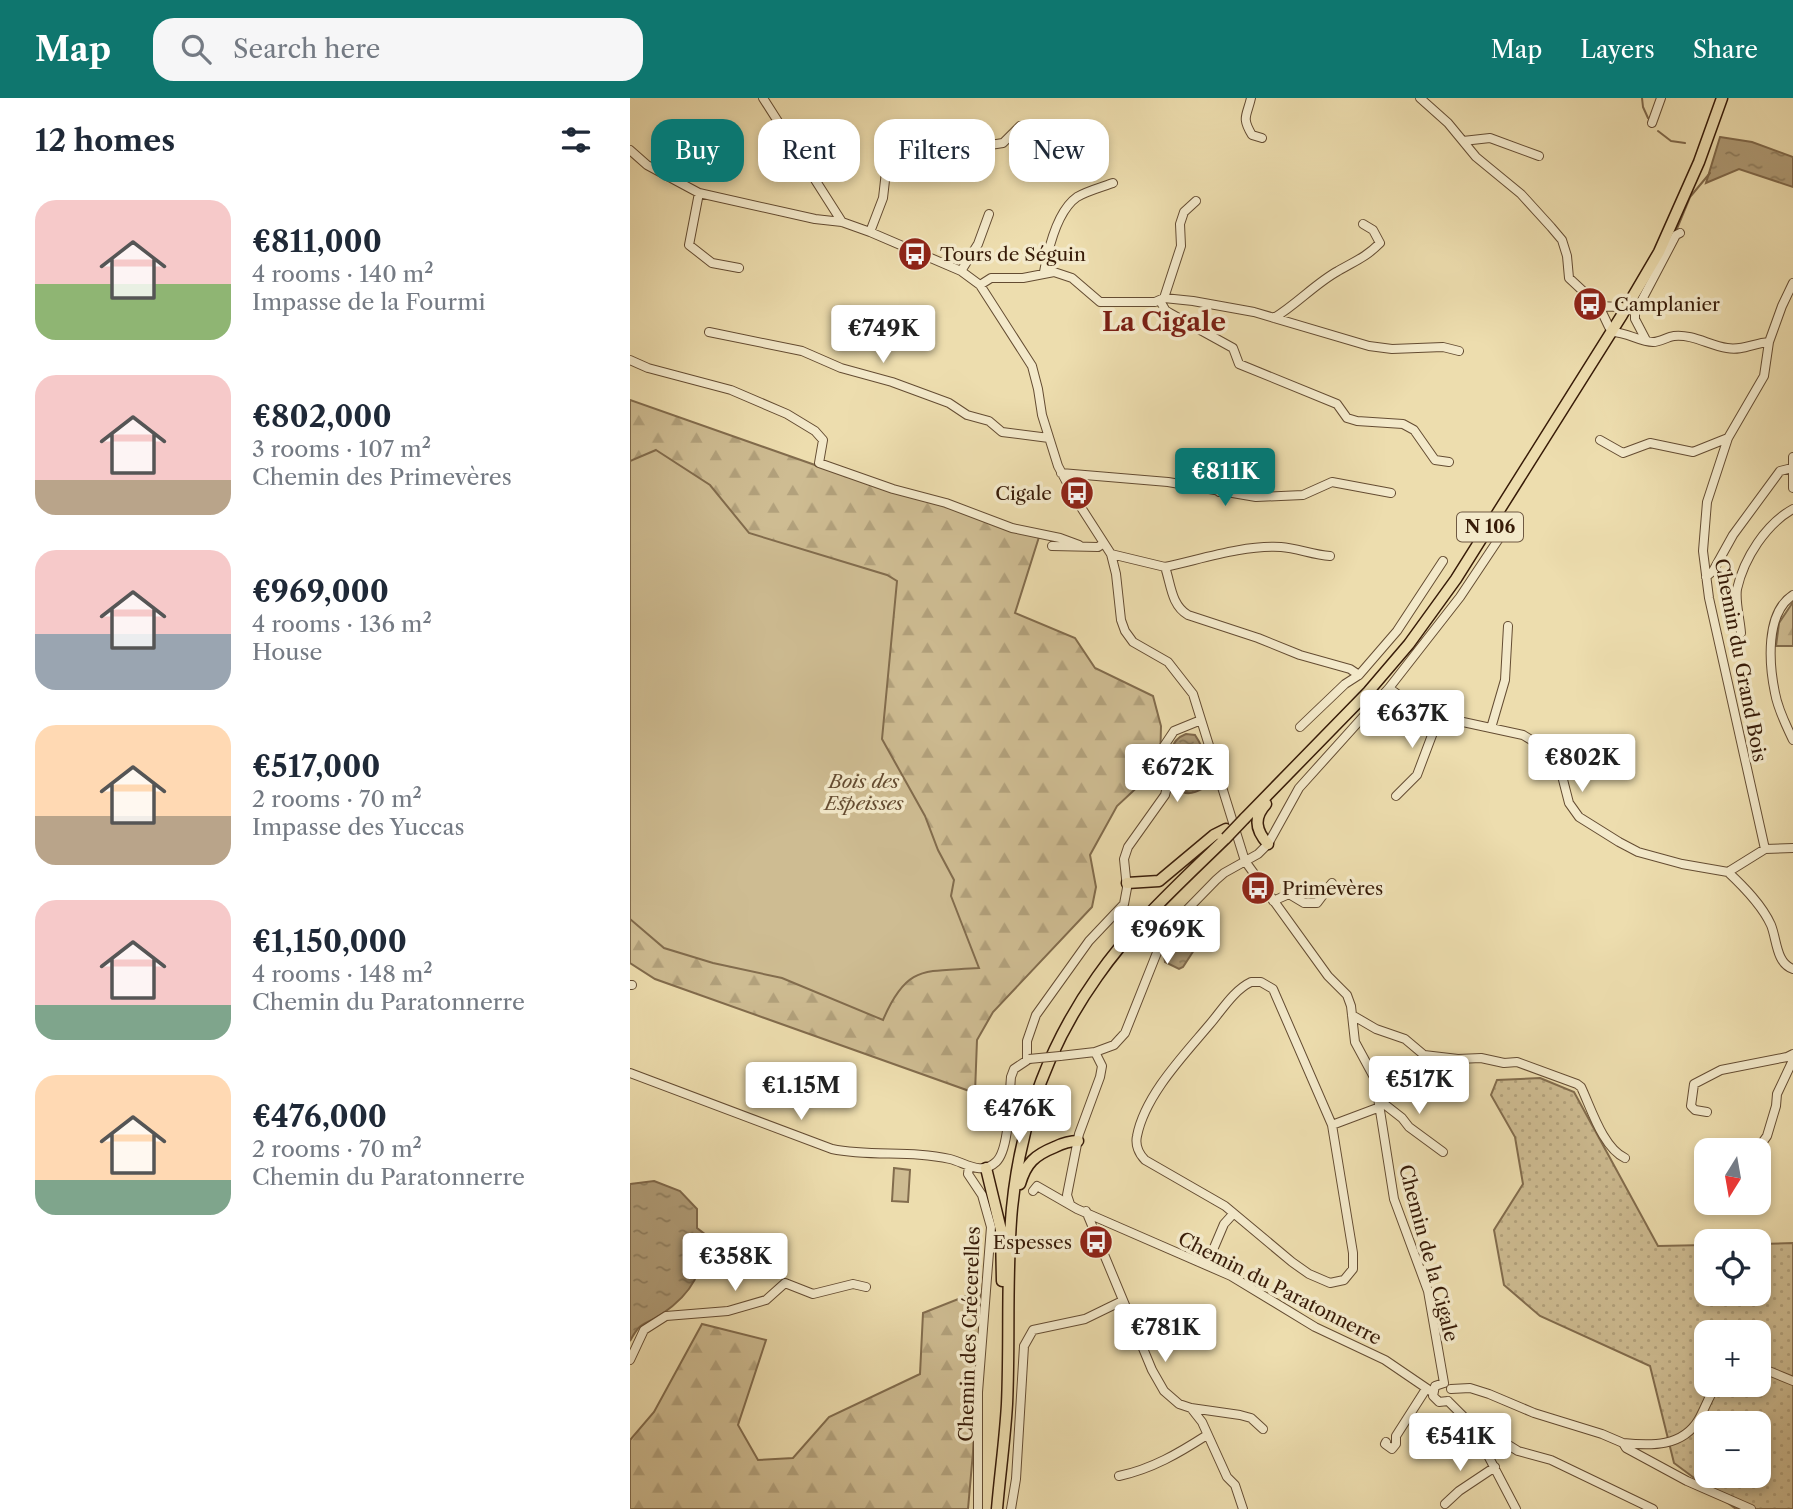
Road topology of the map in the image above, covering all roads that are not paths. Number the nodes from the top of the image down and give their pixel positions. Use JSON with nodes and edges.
{"nodes":[{"id":1,"x":763,"y":98,"type":"edge"},
{"id":2,"x":1251,"y":98,"type":"edge"},
{"id":3,"x":1420,"y":98,"type":"edge"},
{"id":4,"x":1661,"y":98,"type":"edge"},
{"id":5,"x":1722,"y":98,"type":"edge"},
{"id":6,"x":1652,"y":123,"type":"dead end"},
{"id":7,"x":1009,"y":137,"type":"edge"},
{"id":8,"x":1262,"y":138,"type":"dead end"},
{"id":9,"x":1463,"y":141,"type":"junction"},
{"id":10,"x":630,"y":150,"type":"edge"},
{"id":11,"x":1539,"y":156,"type":"dead end"},
{"id":12,"x":1113,"y":183,"type":"dead end"},
{"id":13,"x":699,"y":193,"type":"junction"},
{"id":14,"x":1196,"y":201,"type":"dead end"},
{"id":15,"x":989,"y":214,"type":"dead end"},
{"id":16,"x":842,"y":222,"type":"junction"},
{"id":17,"x":1363,"y":224,"type":"dead end"},
{"id":18,"x":870,"y":232,"type":"junction"},
{"id":19,"x":1680,"y":233,"type":"dead end"},
{"id":20,"x":738,"y":268,"type":"dead end"},
{"id":21,"x":961,"y":271,"type":"junction"},
{"id":22,"x":1044,"y":272,"type":"junction"},
{"id":23,"x":1793,"y":284,"type":"edge"},
{"id":24,"x":980,"y":285,"type":"junction"},
{"id":25,"x":1162,"y":300,"type":"junction"},
{"id":26,"x":1599,"y":306,"type":"junction"},
{"id":27,"x":1622,"y":311,"type":"junction"},
{"id":28,"x":1273,"y":318,"type":"junction"},
{"id":29,"x":1610,"y":330,"type":"junction"},
{"id":30,"x":709,"y":331,"type":"dead end"},
{"id":31,"x":1643,"y":339,"type":"junction"},
{"id":32,"x":1769,"y":342,"type":"junction"},
{"id":33,"x":1459,"y":351,"type":"dead end"},
{"id":34,"x":630,"y":360,"type":"edge"},
{"id":35,"x":1728,"y":438,"type":"junction"},
{"id":36,"x":1049,"y":439,"type":"junction"},
{"id":37,"x":1601,"y":440,"type":"dead end"},
{"id":38,"x":1226,"y":457,"type":"dead end"},
{"id":39,"x":1793,"y":457,"type":"edge"},
{"id":40,"x":1449,"y":463,"type":"dead end"},
{"id":41,"x":1792,"y":468,"type":"edge"},
{"id":42,"x":1061,"y":473,"type":"junction"},
{"id":43,"x":1774,"y":482,"type":"junction"},
{"id":44,"x":1793,"y":484,"type":"edge"},
{"id":45,"x":1219,"y":492,"type":"junction"},
{"id":46,"x":1391,"y":493,"type":"dead end"},
{"id":47,"x":1793,"y":509,"type":"edge"},
{"id":48,"x":1504,"y":531,"type":"dead end"},
{"id":49,"x":1104,"y":544,"type":"junction"},
{"id":50,"x":1079,"y":545,"type":"junction"},
{"id":51,"x":1052,"y":546,"type":"dead end"},
{"id":52,"x":1111,"y":554,"type":"junction"},
{"id":53,"x":1330,"y":556,"type":"dead end"},
{"id":54,"x":1443,"y":561,"type":"dead end"},
{"id":55,"x":1165,"y":567,"type":"junction"},
{"id":56,"x":1706,"y":576,"type":"junction"},
{"id":57,"x":1793,"y":595,"type":"edge"},
{"id":58,"x":1508,"y":626,"type":"dead end"},
{"id":59,"x":1741,"y":633,"type":"dead end"},
{"id":60,"x":1359,"y":675,"type":"junction"},
{"id":61,"x":1389,"y":688,"type":"junction"},
{"id":62,"x":1440,"y":714,"type":"junction"},
{"id":63,"x":1201,"y":719,"type":"junction"},
{"id":64,"x":1300,"y":727,"type":"dead end"},
{"id":65,"x":1491,"y":728,"type":"junction"},
{"id":66,"x":1793,"y":740,"type":"edge"},
{"id":67,"x":1318,"y":746,"type":"junction"},
{"id":68,"x":1396,"y":796,"type":"dead end"},
{"id":69,"x":1244,"y":815,"type":"junction"},
{"id":70,"x":1226,"y":833,"type":"junction"},
{"id":71,"x":1268,"y":844,"type":"junction"},
{"id":72,"x":1793,"y":848,"type":"edge"},
{"id":73,"x":1765,"y":849,"type":"junction"},
{"id":74,"x":1245,"y":861,"type":"junction"},
{"id":75,"x":1728,"y":872,"type":"junction"},
{"id":76,"x":1127,"y":883,"type":"junction"},
{"id":77,"x":1332,"y":883,"type":"dead end"},
{"id":78,"x":1273,"y":901,"type":"junction"},
{"id":79,"x":1793,"y":969,"type":"edge"},
{"id":80,"x":1352,"y":1015,"type":"junction"},
{"id":81,"x":1095,"y":1052,"type":"junction"},
{"id":82,"x":1793,"y":1054,"type":"edge"},
{"id":83,"x":1028,"y":1060,"type":"junction"},
{"id":84,"x":1793,"y":1060,"type":"edge"},
{"id":85,"x":630,"y":1073,"type":"edge"},
{"id":86,"x":1380,"y":1104,"type":"junction"},
{"id":87,"x":1707,"y":1112,"type":"dead end"},
{"id":88,"x":1332,"y":1125,"type":"junction"},
{"id":89,"x":1766,"y":1138,"type":"edge"},
{"id":90,"x":1078,"y":1142,"type":"junction"},
{"id":91,"x":1444,"y":1152,"type":"dead end"},
{"id":92,"x":1625,"y":1158,"type":"dead end"},
{"id":93,"x":969,"y":1166,"type":"junction"},
{"id":94,"x":986,"y":1168,"type":"junction"},
{"id":95,"x":1033,"y":1191,"type":"dead end"},
{"id":96,"x":1070,"y":1204,"type":"junction"},
{"id":97,"x":1086,"y":1211,"type":"junction"},
{"id":98,"x":1233,"y":1214,"type":"junction"},
{"id":99,"x":1011,"y":1228,"type":"junction"},
{"id":100,"x":1207,"y":1264,"type":"junction"},
{"id":101,"x":1002,"y":1281,"type":"junction"},
{"id":102,"x":866,"y":1287,"type":"dead end"},
{"id":103,"x":1122,"y":1301,"type":"junction"},
{"id":104,"x":630,"y":1360,"type":"edge"},
{"id":105,"x":1771,"y":1372,"type":"edge"},
{"id":106,"x":1793,"y":1381,"type":"edge"},
{"id":107,"x":1448,"y":1386,"type":"junction"},
{"id":108,"x":1429,"y":1390,"type":"junction"},
{"id":109,"x":1710,"y":1397,"type":"edge"},
{"id":110,"x":1448,"y":1401,"type":"junction"},
{"id":111,"x":1191,"y":1408,"type":"junction"},
{"id":112,"x":1465,"y":1418,"type":"junction"},
{"id":113,"x":1264,"y":1429,"type":"dead end"},
{"id":114,"x":1208,"y":1435,"type":"junction"},
{"id":115,"x":1386,"y":1442,"type":"dead end"},
{"id":116,"x":1623,"y":1443,"type":"junction"},
{"id":117,"x":1495,"y":1468,"type":"junction"},
{"id":118,"x":1119,"y":1476,"type":"dead end"},
{"id":119,"x":999,"y":1486,"type":"junction"},
{"id":120,"x":1445,"y":1504,"type":"dead end"},
{"id":121,"x":978,"y":1509,"type":"edge"},
{"id":122,"x":997,"y":1509,"type":"edge"},
{"id":123,"x":1011,"y":1509,"type":"edge"},
{"id":124,"x":1243,"y":1509,"type":"edge"},
{"id":125,"x":1516,"y":1509,"type":"edge"},
{"id":126,"x":1653,"y":1509,"type":"edge"},
{"id":127,"x":1751,"y":1509,"type":"edge"}],
"edges":[{"from":1,"to":16,"type":"street"},
{"from":2,"to":8,"type":"street"},
{"from":3,"to":9,"type":"street"},
{"from":4,"to":6,"type":"street"},
{"from":5,"to":27,"type":"main road","number":"N 106"},
{"from":7,"to":18,"type":"street"},
{"from":9,"to":11,"type":"street"},
{"from":9,"to":26,"type":"street"},
{"from":10,"to":13,"type":"street","name":"Chemin de la Cigale"},
{"from":12,"to":22,"type":"street"},
{"from":13,"to":16,"type":"street","name":"Chemin de la Cigale"},
{"from":13,"to":20,"type":"street"},
{"from":14,"to":25,"type":"street"},
{"from":15,"to":21,"type":"street"},
{"from":16,"to":18,"type":"street","name":"Chemin de la Cigale"},
{"from":17,"to":28,"type":"street"},
{"from":18,"to":21,"type":"street","name":"Chemin de la Cigale"},
{"from":19,"to":31,"type":"street"},
{"from":21,"to":24,"type":"street","name":"Chemin de la Cigale"},
{"from":22,"to":24,"type":"street"},
{"from":22,"to":25,"type":"street"},
{"from":23,"to":32,"type":"street","name":"Chemin du Grand Bois"},
{"from":24,"to":36,"type":"street","name":"Chemin de la Cigale"},
{"from":25,"to":28,"type":"street"},
{"from":25,"to":40,"type":"street"},
{"from":26,"to":27,"type":"street"},
{"from":26,"to":29,"type":"street"},
{"from":27,"to":29,"type":"main road","number":"N 106"},
{"from":27,"to":31,"type":"street"},
{"from":28,"to":33,"type":"street"},
{"from":29,"to":31,"type":"street"},
{"from":29,"to":67,"type":"main road","number":"N 106"},
{"from":29,"to":69,"type":"main road","number":"N 106"},
{"from":30,"to":36,"type":"street"},
{"from":31,"to":32,"type":"street"},
{"from":32,"to":35,"type":"street","name":"Chemin du Grand Bois"},
{"from":34,"to":50,"type":"street"},
{"from":35,"to":37,"type":"street"},
{"from":35,"to":56,"type":"street","name":"Chemin du Grand Bois"},
{"from":36,"to":42,"type":"street","name":"Chemin de la Cigale"},
{"from":38,"to":45,"type":"street"},
{"from":39,"to":41,"type":"street"},
{"from":41,"to":43,"type":"street"},
{"from":41,"to":44,"type":"street"},
{"from":42,"to":45,"type":"street"},
{"from":42,"to":49,"type":"street","name":"Chemin de la Cigale"},
{"from":43,"to":44,"type":"street"},
{"from":43,"to":56,"type":"street"},
{"from":45,"to":46,"type":"street"},
{"from":47,"to":59,"type":"street"},
{"from":48,"to":61,"type":"street"},
{"from":49,"to":50,"type":"street"},
{"from":49,"to":52,"type":"street","name":"Chemin de la Cigale"},
{"from":50,"to":51,"type":"street"},
{"from":52,"to":55,"type":"street"},
{"from":52,"to":63,"type":"street","name":"Chemin de la Cigale"},
{"from":53,"to":55,"type":"street"},
{"from":54,"to":60,"type":"street"},
{"from":55,"to":60,"type":"street"},
{"from":56,"to":73,"type":"street","name":"Chemin du Grand Bois"},
{"from":57,"to":66,"type":"street"},
{"from":58,"to":65,"type":"street"},
{"from":60,"to":64,"type":"street"},
{"from":61,"to":62,"type":"street"},
{"from":61,"to":71,"type":"street"},
{"from":62,"to":65,"type":"street"},
{"from":62,"to":68,"type":"street"},
{"from":63,"to":74,"type":"street","name":"Chemin de la Cigale"},
{"from":63,"to":76,"type":"street"},
{"from":65,"to":75,"type":"street"},
{"from":67,"to":69,"type":"main road","number":"N 106"},
{"from":67,"to":71,"type":"main road"},
{"from":69,"to":70,"type":"main road","number":"N 106","bridge":true},
{"from":70,"to":76,"type":"main road"},
{"from":70,"to":99,"type":"main road","number":"N 106"},
{"from":70,"to":101,"type":"main road","number":"N 106"},
{"from":71,"to":74,"type":"street"},
{"from":72,"to":73,"type":"street"},
{"from":73,"to":75,"type":"street"},
{"from":74,"to":78,"type":"street","name":"Chemin de la Cigale"},
{"from":74,"to":81,"type":"street"},
{"from":75,"to":79,"type":"street"},
{"from":76,"to":83,"type":"street"},
{"from":77,"to":78,"type":"street"},
{"from":78,"to":80,"type":"street","name":"Chemin de la Cigale"},
{"from":80,"to":86,"type":"street","name":"Chemin de la Cigale"},
{"from":80,"to":92,"type":"street"},
{"from":81,"to":83,"type":"street","bridge":true},
{"from":81,"to":90,"type":"street"},
{"from":82,"to":87,"type":"street"},
{"from":83,"to":94,"type":"street"},
{"from":84,"to":89,"type":"street"},
{"from":85,"to":93,"type":"street"},
{"from":86,"to":88,"type":"street"},
{"from":86,"to":91,"type":"street"},
{"from":86,"to":107,"type":"street","name":"Chemin de la Cigale"},
{"from":88,"to":98,"type":"street"},
{"from":88,"to":98,"type":"street"},
{"from":90,"to":96,"type":"street"},
{"from":90,"to":99,"type":"main road"},
{"from":93,"to":94,"type":"street"},
{"from":93,"to":121,"type":"street","name":"Chemin des Crécerelles"},
{"from":94,"to":101,"type":"main road"},
{"from":95,"to":96,"type":"street","name":"Chemin du Paratonnerre"},
{"from":96,"to":97,"type":"street","name":"Chemin du Paratonnerre"},
{"from":97,"to":100,"type":"street","name":"Chemin du Paratonnerre"},
{"from":97,"to":103,"type":"street"},
{"from":98,"to":100,"type":"street"},
{"from":99,"to":119,"type":"main road","number":"N 106"},
{"from":100,"to":108,"type":"street","name":"Chemin du Paratonnerre"},
{"from":101,"to":119,"type":"main road","number":"N 106"},
{"from":102,"to":104,"type":"street"},
{"from":103,"to":111,"type":"street"},
{"from":103,"to":123,"type":"street"},
{"from":105,"to":106,"type":"street"},
{"from":107,"to":108,"type":"street"},
{"from":107,"to":110,"type":"street"},
{"from":107,"to":116,"type":"street"},
{"from":108,"to":110,"type":"street"},
{"from":108,"to":115,"type":"street"},
{"from":109,"to":116,"type":"street"},
{"from":110,"to":112,"type":"street"},
{"from":111,"to":113,"type":"street"},
{"from":111,"to":114,"type":"street"},
{"from":112,"to":117,"type":"street"},
{"from":112,"to":126,"type":"street"},
{"from":114,"to":118,"type":"street"},
{"from":114,"to":124,"type":"street"},
{"from":116,"to":127,"type":"street"},
{"from":117,"to":120,"type":"street"},
{"from":117,"to":125,"type":"street"},
{"from":119,"to":122,"type":"main road","number":"N 106"}]}
